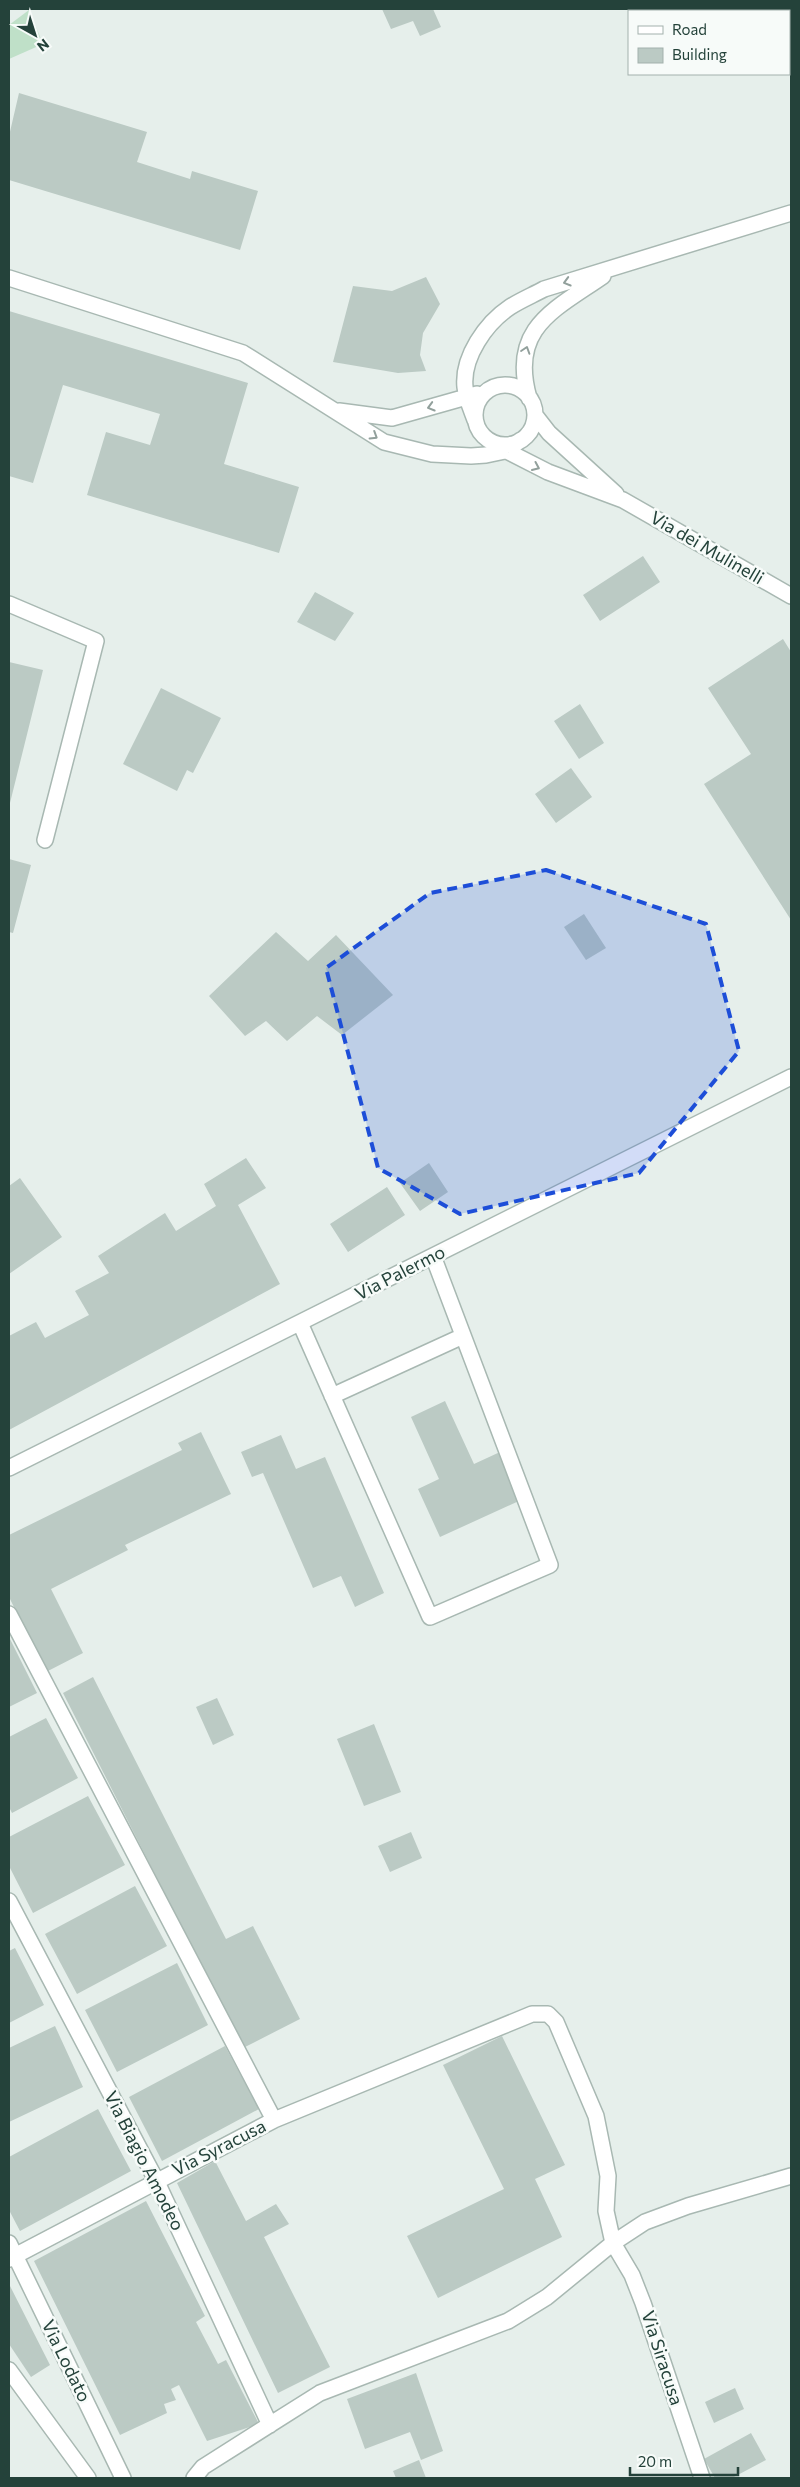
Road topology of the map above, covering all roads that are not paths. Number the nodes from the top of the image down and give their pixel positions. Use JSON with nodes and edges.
{"nodes":[{"id":1,"x":791,"y":213,"type":"edge"},
{"id":2,"x":614,"y":268,"type":"junction"},
{"id":3,"x":9,"y":278,"type":"edge"},
{"id":4,"x":495,"y":387,"type":"junction"},
{"id":5,"x":467,"y":397,"type":"junction"},
{"id":6,"x":529,"y":398,"type":"junction"},
{"id":7,"x":333,"y":410,"type":"junction"},
{"id":8,"x":535,"y":415,"type":"junction"},
{"id":9,"x":475,"y":420,"type":"junction"},
{"id":10,"x":499,"y":447,"type":"junction"},
{"id":11,"x":623,"y":500,"type":"junction"},
{"id":12,"x":791,"y":596,"type":"edge"},
{"id":13,"x":9,"y":604,"type":"edge"},
{"id":14,"x":45,"y":840,"type":"dead end"},
{"id":15,"x":791,"y":1077,"type":"edge"},
{"id":16,"x":433,"y":1256,"type":"junction"},
{"id":17,"x":300,"y":1323,"type":"junction"},
{"id":18,"x":463,"y":1336,"type":"junction"},
{"id":19,"x":332,"y":1396,"type":"junction"},
{"id":20,"x":9,"y":1468,"type":"edge"},
{"id":21,"x":9,"y":1614,"type":"edge"},
{"id":22,"x":13,"y":1632,"type":"edge"},
{"id":23,"x":9,"y":1902,"type":"edge"},
{"id":24,"x":274,"y":2120,"type":"junction"},
{"id":25,"x":791,"y":2176,"type":"edge"},
{"id":26,"x":156,"y":2180,"type":"junction"},
{"id":27,"x":612,"y":2243,"type":"junction"},
{"id":28,"x":11,"y":2252,"type":"edge"},
{"id":29,"x":9,"y":2370,"type":"edge"},
{"id":30,"x":270,"y":2425,"type":"junction"},
{"id":31,"x":88,"y":2478,"type":"edge"},
{"id":32,"x":123,"y":2478,"type":"edge"},
{"id":33,"x":194,"y":2478,"type":"edge"},
{"id":34,"x":702,"y":2478,"type":"edge"}],
"edges":[{"from":1,"to":2,"type":"street"},
{"from":2,"to":5,"type":"street","one_way":true},
{"from":6,"to":2,"type":"street","one_way":true},
{"from":3,"to":7,"type":"street"},
{"from":4,"to":5,"type":"street"},
{"from":4,"to":6,"type":"street"},
{"from":4,"to":9,"type":"street"},
{"from":5,"to":7,"type":"street","one_way":true},
{"from":5,"to":9,"type":"street"},
{"from":6,"to":8,"type":"street"},
{"from":7,"to":10,"type":"street","one_way":true},
{"from":8,"to":10,"type":"street"},
{"from":8,"to":11,"type":"street"},
{"from":9,"to":10,"type":"street"},
{"from":10,"to":11,"type":"street","one_way":true},
{"from":11,"to":12,"type":"street","name":"Via dei Mulinelli"},
{"from":13,"to":14,"type":"street"},
{"from":15,"to":16,"type":"street","name":"Via Palermo"},
{"from":16,"to":17,"type":"street","name":"Via Palermo"},
{"from":16,"to":18,"type":"street"},
{"from":17,"to":19,"type":"street"},
{"from":17,"to":20,"type":"street","name":"Via Palermo"},
{"from":18,"to":19,"type":"street"},
{"from":18,"to":19,"type":"street"},
{"from":21,"to":22,"type":"street"},
{"from":22,"to":24,"type":"street"},
{"from":23,"to":26,"type":"street","name":"Via Biagio Amodeo"},
{"from":24,"to":26,"type":"street","name":"Via Syracusa"},
{"from":24,"to":27,"type":"street","name":"Via Syracusa"},
{"from":25,"to":27,"type":"street"},
{"from":26,"to":28,"type":"street","name":"Via Syracusa"},
{"from":26,"to":30,"type":"street","name":"Via Biagio Amodeo"},
{"from":27,"to":30,"type":"street"},
{"from":27,"to":34,"type":"street","name":"Via Siracusa"},
{"from":28,"to":32,"type":"street","name":"Via Lodato"},
{"from":29,"to":31,"type":"street"},
{"from":30,"to":33,"type":"street"}]}
